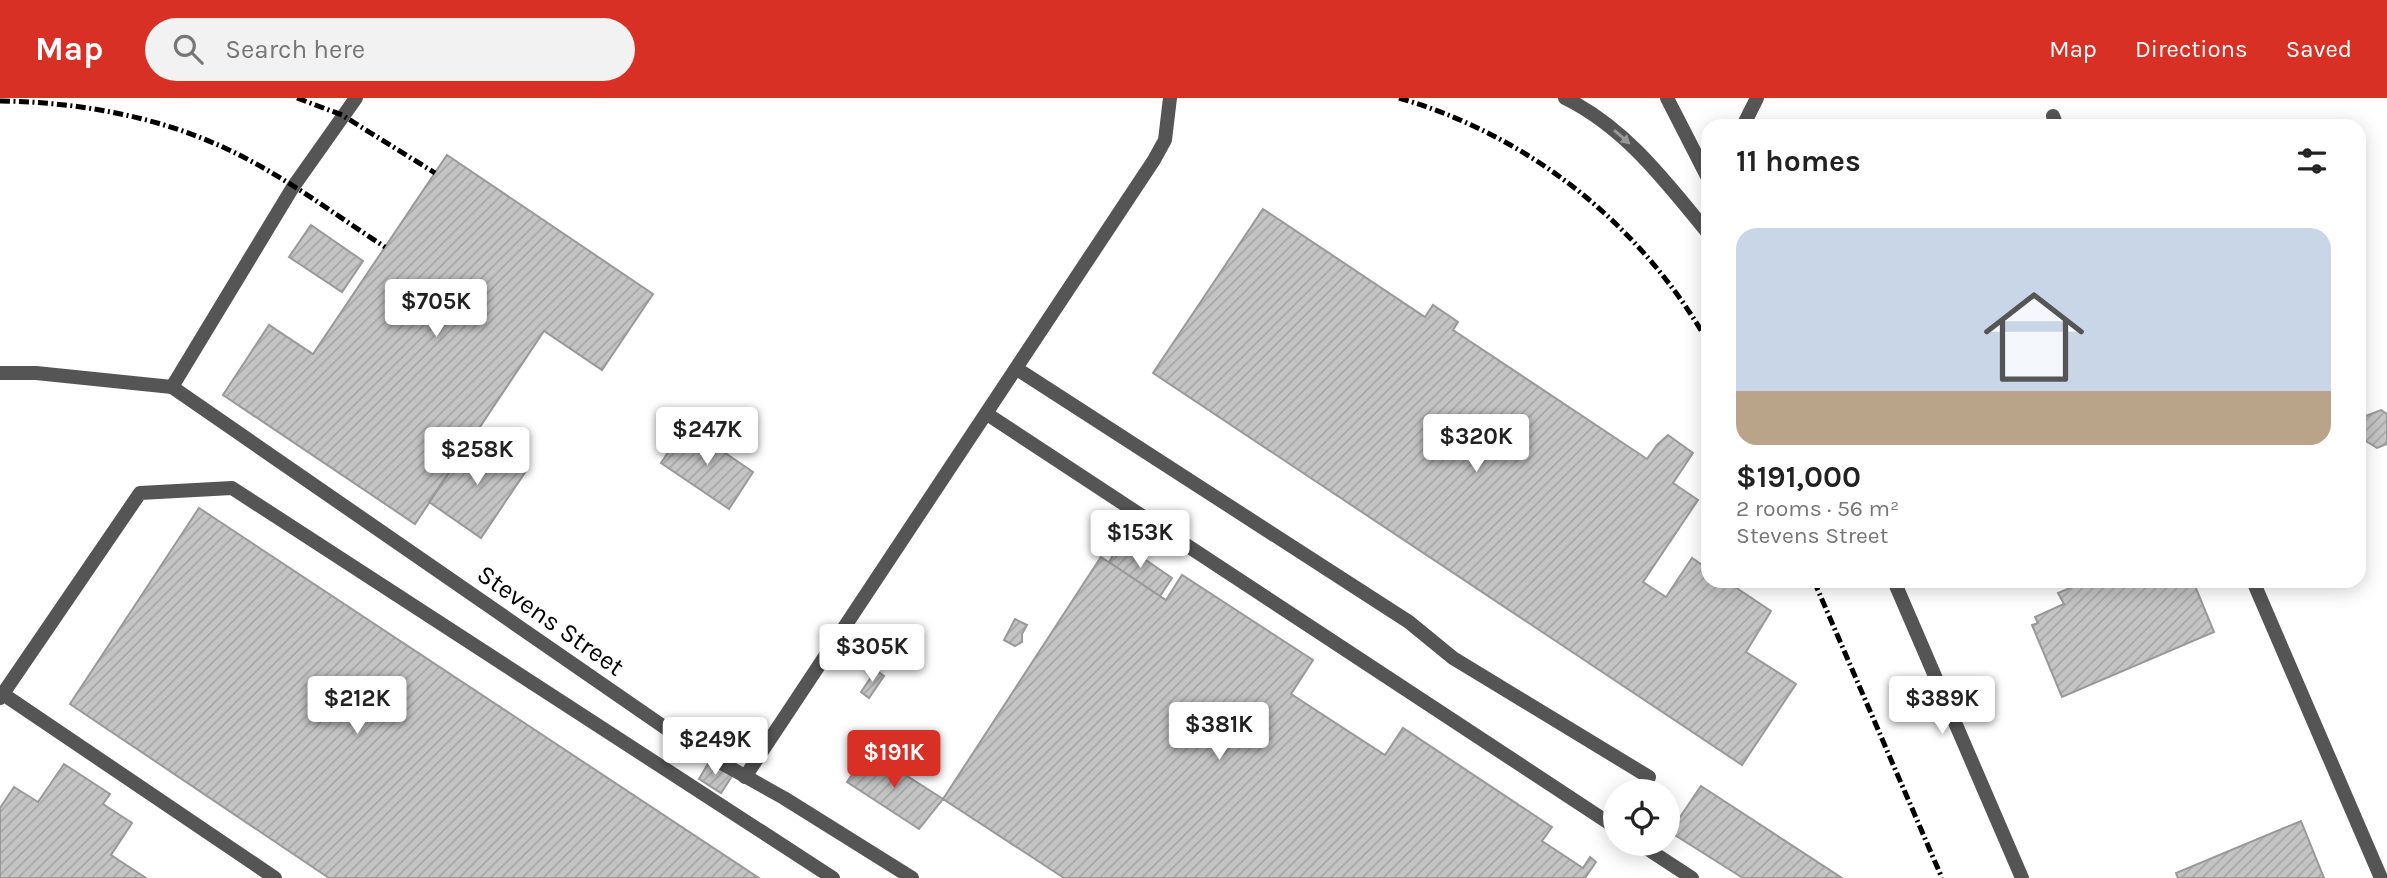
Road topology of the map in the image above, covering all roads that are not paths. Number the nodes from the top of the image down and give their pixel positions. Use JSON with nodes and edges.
{"nodes":[{"id":1,"x":356,"y":98,"type":"edge"},
{"id":2,"x":1170,"y":98,"type":"edge"},
{"id":3,"x":1565,"y":98,"type":"edge"},
{"id":4,"x":1667,"y":98,"type":"edge"},
{"id":5,"x":1757,"y":98,"type":"edge"},
{"id":6,"x":1746,"y":119,"type":"edge"},
{"id":7,"x":1701,"y":164,"type":"edge"},
{"id":8,"x":1701,"y":225,"type":"edge"},
{"id":9,"x":1017,"y":369,"type":"junction"},
{"id":10,"x":0,"y":373,"type":"edge"},
{"id":11,"x":172,"y":387,"type":"junction"},
{"id":12,"x":987,"y":414,"type":"junction"},
{"id":13,"x":1897,"y":588,"type":"edge"},
{"id":14,"x":2256,"y":588,"type":"edge"},
{"id":15,"x":1,"y":696,"type":"edge"},
{"id":16,"x":745,"y":777,"type":"junction"},
{"id":17,"x":1648,"y":777,"type":"dead end"},
{"id":18,"x":1603,"y":819,"type":"edge"},
{"id":19,"x":1658,"y":856,"type":"edge"},
{"id":20,"x":275,"y":878,"type":"edge"},
{"id":21,"x":833,"y":878,"type":"edge"},
{"id":22,"x":912,"y":878,"type":"edge"},
{"id":23,"x":1692,"y":878,"type":"edge"},
{"id":24,"x":2022,"y":878,"type":"edge"},
{"id":25,"x":2381,"y":878,"type":"edge"}],
"edges":[{"from":1,"to":11,"type":"street"},
{"from":2,"to":9,"type":"street"},
{"from":3,"to":8,"type":"street","one_way":true},
{"from":4,"to":7,"type":"street"},
{"from":5,"to":6,"type":"street"},
{"from":9,"to":12,"type":"street"},
{"from":9,"to":17,"type":"street"},
{"from":10,"to":11,"type":"street"},
{"from":11,"to":16,"type":"street","name":"Stevens Street"},
{"from":12,"to":16,"type":"street"},
{"from":12,"to":18,"type":"street"},
{"from":13,"to":24,"type":"street"},
{"from":14,"to":25,"type":"street"},
{"from":15,"to":20,"type":"street"},
{"from":15,"to":21,"type":"street"},
{"from":16,"to":22,"type":"street","name":"Stevens Street"},
{"from":19,"to":23,"type":"street"}]}
